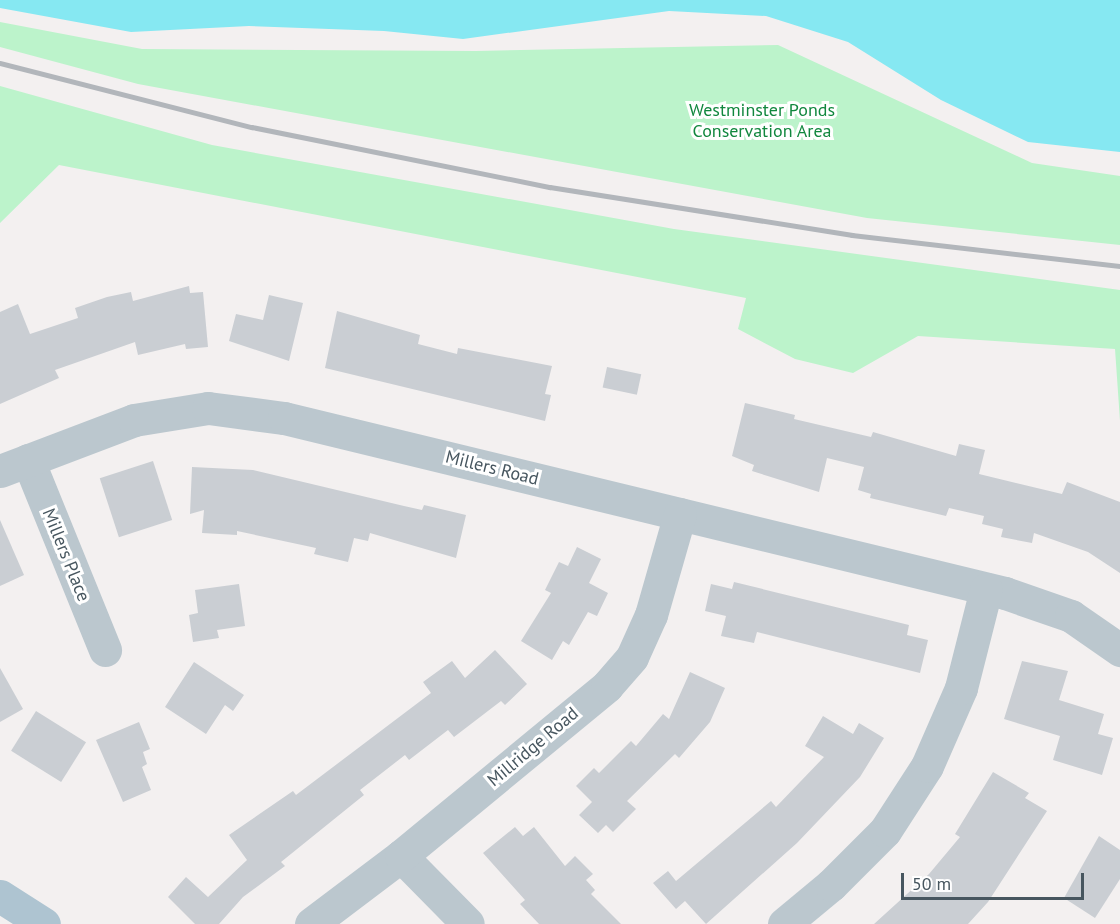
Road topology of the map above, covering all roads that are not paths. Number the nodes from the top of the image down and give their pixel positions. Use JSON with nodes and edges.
{"nodes":[{"id":1,"x":14,"y":466,"type":"edge"},
{"id":2,"x":680,"y":514,"type":"junction"},
{"id":3,"x":986,"y":589,"type":"junction"},
{"id":4,"x":105,"y":650,"type":"dead end"},
{"id":5,"x":1120,"y":650,"type":"edge"},
{"id":6,"x":401,"y":856,"type":"junction"},
{"id":7,"x":0,"y":896,"type":"edge"},
{"id":8,"x":44,"y":924,"type":"edge"},
{"id":9,"x":311,"y":924,"type":"edge"},
{"id":10,"x":468,"y":924,"type":"edge"},
{"id":11,"x":784,"y":924,"type":"edge"}],
"edges":[{"from":1,"to":2,"type":"street","name":"Millers Road"},
{"from":1,"to":4,"type":"street","name":"Millers Place"},
{"from":2,"to":3,"type":"street","name":"Millers Road"},
{"from":2,"to":6,"type":"street","name":"Millridge Road"},
{"from":3,"to":5,"type":"street","name":"Millers Road"},
{"from":3,"to":11,"type":"street"},
{"from":6,"to":9,"type":"street","name":"Millridge Road"},
{"from":6,"to":10,"type":"street"},
{"from":7,"to":8,"type":"main road"}]}
